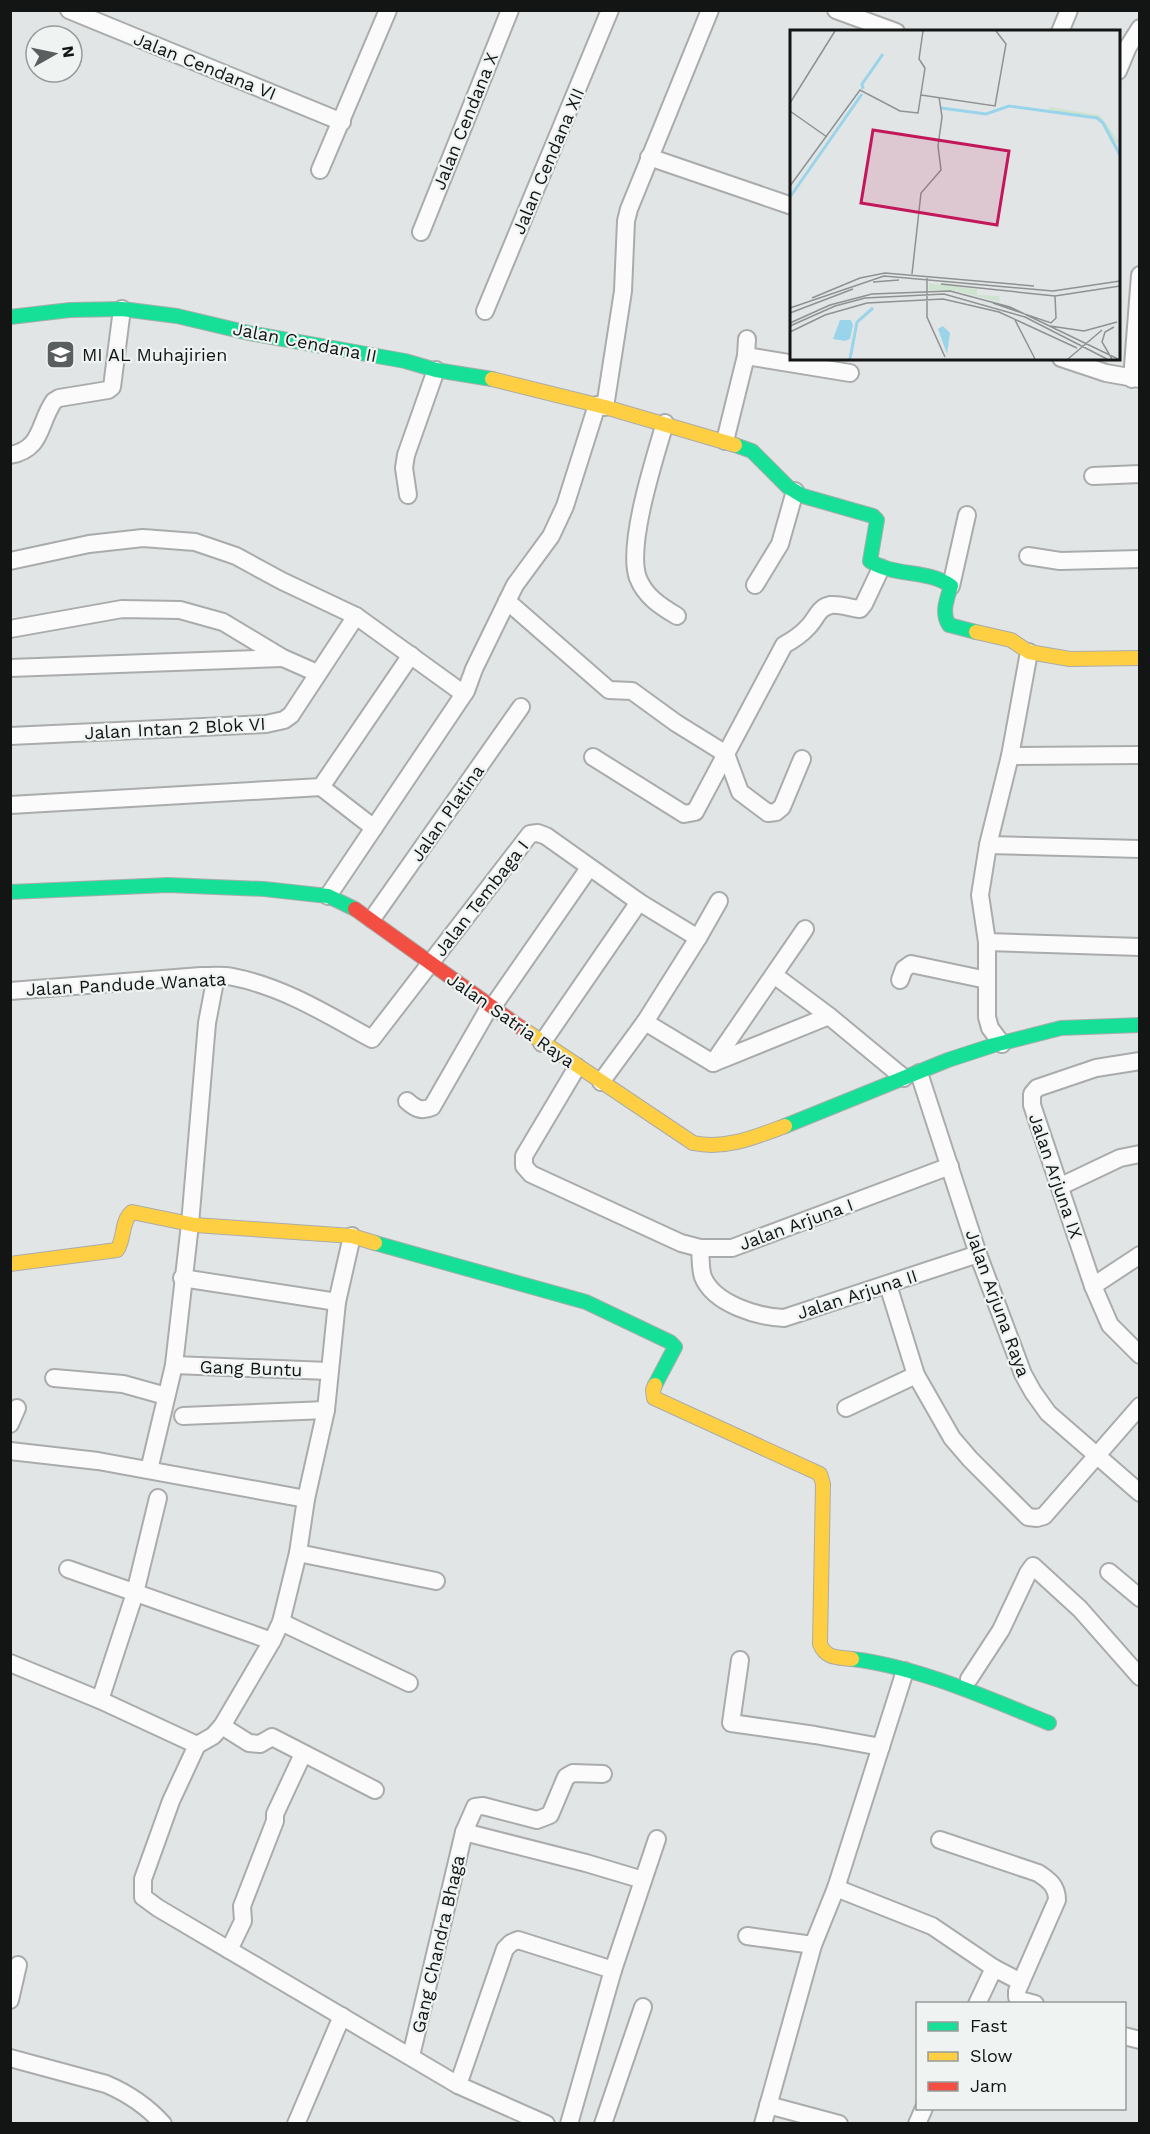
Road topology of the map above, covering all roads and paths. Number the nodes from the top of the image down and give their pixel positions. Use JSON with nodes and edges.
{"nodes":[{"id":1,"x":69,"y":10,"type":"edge"},
{"id":2,"x":388,"y":10,"type":"edge"},
{"id":3,"x":510,"y":10,"type":"edge"},
{"id":4,"x":610,"y":10,"type":"edge"},
{"id":5,"x":710,"y":10,"type":"edge"},
{"id":6,"x":836,"y":10,"type":"edge"},
{"id":7,"x":1069,"y":10,"type":"edge"},
{"id":8,"x":1140,"y":28,"type":"edge"},
{"id":9,"x":891,"y":30,"type":"edge"},
{"id":10,"x":1061,"y":30,"type":"edge"},
{"id":11,"x":1120,"y":68,"type":"edge"},
{"id":12,"x":342,"y":122,"type":"junction"},
{"id":13,"x":649,"y":157,"type":"junction"},
{"id":14,"x":320,"y":170,"type":"dead end"},
{"id":15,"x":790,"y":205,"type":"edge"},
{"id":16,"x":420,"y":232,"type":"dead end"},
{"id":17,"x":1140,"y":275,"type":"edge"},
{"id":18,"x":122,"y":309,"type":"junction"},
{"id":19,"x":485,"y":311,"type":"dead end"},
{"id":20,"x":10,"y":317,"type":"edge"},
{"id":21,"x":790,"y":359,"type":"edge"},
{"id":22,"x":796,"y":360,"type":"edge"},
{"id":23,"x":1067,"y":360,"type":"edge"},
{"id":24,"x":436,"y":370,"type":"junction"},
{"id":25,"x":850,"y":373,"type":"dead end"},
{"id":26,"x":1136,"y":379,"type":"edge"},
{"id":27,"x":601,"y":406,"type":"junction"},
{"id":28,"x":665,"y":423,"type":"junction"},
{"id":29,"x":725,"y":441,"type":"junction"},
{"id":30,"x":10,"y":455,"type":"edge"},
{"id":31,"x":1140,"y":474,"type":"edge"},
{"id":32,"x":1093,"y":476,"type":"dead end"},
{"id":33,"x":795,"y":491,"type":"junction"},
{"id":34,"x":408,"y":495,"type":"dead end"},
{"id":35,"x":967,"y":515,"type":"dead end"},
{"id":36,"x":1028,"y":556,"type":"dead end"},
{"id":37,"x":1140,"y":559,"type":"edge"},
{"id":38,"x":10,"y":561,"type":"edge"},
{"id":39,"x":881,"y":568,"type":"junction"},
{"id":40,"x":755,"y":585,"type":"dead end"},
{"id":41,"x":951,"y":586,"type":"junction"},
{"id":42,"x":507,"y":601,"type":"junction"},
{"id":43,"x":356,"y":615,"type":"junction"},
{"id":44,"x":677,"y":616,"type":"dead end"},
{"id":45,"x":10,"y":629,"type":"edge"},
{"id":46,"x":1029,"y":652,"type":"junction"},
{"id":47,"x":411,"y":655,"type":"junction"},
{"id":48,"x":283,"y":658,"type":"junction"},
{"id":49,"x":1140,"y":658,"type":"edge"},
{"id":50,"x":10,"y":668,"type":"edge"},
{"id":51,"x":317,"y":673,"type":"junction"},
{"id":52,"x":464,"y":694,"type":"junction"},
{"id":53,"x":521,"y":707,"type":"dead end"},
{"id":54,"x":10,"y":736,"type":"edge"},
{"id":55,"x":726,"y":754,"type":"junction"},
{"id":56,"x":1140,"y":755,"type":"edge"},
{"id":57,"x":1011,"y":756,"type":"junction"},
{"id":58,"x":593,"y":757,"type":"dead end"},
{"id":59,"x":802,"y":759,"type":"dead end"},
{"id":60,"x":321,"y":787,"type":"junction"},
{"id":61,"x":10,"y":805,"type":"edge"},
{"id":62,"x":374,"y":828,"type":"junction"},
{"id":63,"x":988,"y":845,"type":"junction"},
{"id":64,"x":1140,"y":849,"type":"edge"},
{"id":65,"x":589,"y":868,"type":"junction"},
{"id":66,"x":10,"y":892,"type":"edge"},
{"id":67,"x":328,"y":896,"type":"junction"},
{"id":68,"x":639,"y":902,"type":"junction"},
{"id":69,"x":719,"y":902,"type":"dead end"},
{"id":70,"x":372,"y":919,"type":"junction"},
{"id":71,"x":805,"y":929,"type":"dead end"},
{"id":72,"x":698,"y":938,"type":"junction"},
{"id":73,"x":987,"y":942,"type":"junction"},
{"id":74,"x":1140,"y":947,"type":"edge"},
{"id":75,"x":431,"y":963,"type":"junction"},
{"id":76,"x":774,"y":975,"type":"junction"},
{"id":77,"x":216,"y":976,"type":"junction"},
{"id":78,"x":900,"y":980,"type":"dead end"},
{"id":79,"x":987,"y":980,"type":"junction"},
{"id":80,"x":10,"y":991,"type":"edge"},
{"id":81,"x":490,"y":1006,"type":"junction"},
{"id":82,"x":829,"y":1016,"type":"junction"},
{"id":83,"x":645,"y":1022,"type":"junction"},
{"id":84,"x":1140,"y":1025,"type":"edge"},
{"id":85,"x":372,"y":1039,"type":"joint"},
{"id":86,"x":542,"y":1043,"type":"junction"},
{"id":87,"x":998,"y":1045,"type":"junction"},
{"id":88,"x":1140,"y":1061,"type":"edge"},
{"id":89,"x":713,"y":1063,"type":"junction"},
{"id":90,"x":577,"y":1067,"type":"junction"},
{"id":91,"x":912,"y":1076,"type":"junction"},
{"id":92,"x":601,"y":1082,"type":"junction"},
{"id":93,"x":406,"y":1101,"type":"dead end"},
{"id":94,"x":1140,"y":1154,"type":"edge"},
{"id":95,"x":946,"y":1168,"type":"junction"},
{"id":96,"x":1061,"y":1186,"type":"junction"},
{"id":97,"x":190,"y":1224,"type":"junction"},
{"id":98,"x":352,"y":1236,"type":"junction"},
{"id":99,"x":700,"y":1248,"type":"junction"},
{"id":100,"x":978,"y":1254,"type":"junction"},
{"id":101,"x":1140,"y":1255,"type":"edge"},
{"id":102,"x":10,"y":1264,"type":"edge"},
{"id":103,"x":182,"y":1278,"type":"junction"},
{"id":104,"x":888,"y":1285,"type":"junction"},
{"id":105,"x":1093,"y":1286,"type":"junction"},
{"id":106,"x":337,"y":1302,"type":"junction"},
{"id":107,"x":1140,"y":1355,"type":"edge"},
{"id":108,"x":174,"y":1365,"type":"junction"},
{"id":109,"x":328,"y":1371,"type":"junction"},
{"id":110,"x":916,"y":1375,"type":"junction"},
{"id":111,"x":54,"y":1378,"type":"dead end"},
{"id":112,"x":166,"y":1396,"type":"junction"},
{"id":113,"x":1140,"y":1406,"type":"edge"},
{"id":114,"x":17,"y":1408,"type":"dead end"},
{"id":115,"x":846,"y":1408,"type":"dead end"},
{"id":116,"x":326,"y":1410,"type":"junction"},
{"id":117,"x":183,"y":1416,"type":"dead end"},
{"id":118,"x":10,"y":1424,"type":"edge"},
{"id":119,"x":10,"y":1451,"type":"edge"},
{"id":120,"x":1097,"y":1454,"type":"junction"},
{"id":121,"x":149,"y":1470,"type":"junction"},
{"id":122,"x":1140,"y":1493,"type":"edge"},
{"id":123,"x":158,"y":1498,"type":"dead end"},
{"id":124,"x":306,"y":1499,"type":"junction"},
{"id":125,"x":298,"y":1553,"type":"junction"},
{"id":126,"x":68,"y":1569,"type":"dead end"},
{"id":127,"x":1108,"y":1572,"type":"dead end"},
{"id":128,"x":436,"y":1581,"type":"dead end"},
{"id":129,"x":135,"y":1593,"type":"junction"},
{"id":130,"x":1140,"y":1598,"type":"edge"},
{"id":131,"x":280,"y":1622,"type":"junction"},
{"id":132,"x":272,"y":1641,"type":"junction"},
{"id":133,"x":740,"y":1660,"type":"dead end"},
{"id":134,"x":10,"y":1663,"type":"edge"},
{"id":135,"x":905,"y":1671,"type":"junction"},
{"id":136,"x":1140,"y":1677,"type":"edge"},
{"id":137,"x":969,"y":1679,"type":"dead end"},
{"id":138,"x":409,"y":1683,"type":"dead end"},
{"id":139,"x":100,"y":1700,"type":"junction"},
{"id":140,"x":1049,"y":1723,"type":"dead end"},
{"id":141,"x":222,"y":1726,"type":"junction"},
{"id":142,"x":197,"y":1745,"type":"junction"},
{"id":143,"x":881,"y":1747,"type":"junction"},
{"id":144,"x":303,"y":1754,"type":"junction"},
{"id":145,"x":603,"y":1773,"type":"dead end"},
{"id":146,"x":375,"y":1790,"type":"dead end"},
{"id":147,"x":464,"y":1832,"type":"junction"},
{"id":148,"x":657,"y":1839,"type":"dead end"},
{"id":149,"x":940,"y":1840,"type":"dead end"},
{"id":150,"x":643,"y":1880,"type":"junction"},
{"id":151,"x":836,"y":1888,"type":"junction"},
{"id":152,"x":747,"y":1936,"type":"dead end"},
{"id":153,"x":813,"y":1945,"type":"junction"},
{"id":154,"x":229,"y":1950,"type":"junction"},
{"id":155,"x":18,"y":1965,"type":"dead end"},
{"id":156,"x":994,"y":1968,"type":"junction"},
{"id":157,"x":613,"y":1970,"type":"junction"},
{"id":158,"x":1021,"y":1982,"type":"junction"},
{"id":159,"x":10,"y":2000,"type":"edge"},
{"id":160,"x":978,"y":2002,"type":"edge"},
{"id":161,"x":1028,"y":2002,"type":"edge"},
{"id":162,"x":643,"y":2007,"type":"dead end"},
{"id":163,"x":342,"y":2016,"type":"junction"},
{"id":164,"x":411,"y":2056,"type":"junction"},
{"id":165,"x":10,"y":2058,"type":"edge"},
{"id":166,"x":458,"y":2085,"type":"junction"},
{"id":167,"x":768,"y":2104,"type":"junction"},
{"id":168,"x":924,"y":2110,"type":"edge"},
{"id":169,"x":163,"y":2124,"type":"edge"},
{"id":170,"x":296,"y":2124,"type":"edge"},
{"id":171,"x":546,"y":2124,"type":"edge"},
{"id":172,"x":569,"y":2124,"type":"edge"},
{"id":173,"x":603,"y":2124,"type":"edge"},
{"id":174,"x":763,"y":2124,"type":"edge"},
{"id":175,"x":839,"y":2124,"type":"edge"},
{"id":176,"x":917,"y":2124,"type":"edge"}],
"edges":[{"from":1,"to":12,"type":"street","name":"Jalan Cendana VI"},
{"from":2,"to":12,"type":"street"},
{"from":3,"to":16,"type":"street","name":"Jalan Cendana X"},
{"from":4,"to":19,"type":"street","name":"Jalan Cendana XII"},
{"from":5,"to":13,"type":"street"},
{"from":6,"to":9,"type":"street"},
{"from":7,"to":10,"type":"street"},
{"from":8,"to":11,"type":"street"},
{"from":12,"to":14,"type":"street"},
{"from":13,"to":15,"type":"street"},
{"from":13,"to":27,"type":"street"},
{"from":17,"to":26,"type":"street"},
{"from":18,"to":20,"type":"street","name":"Jalan Cendana II"},
{"from":18,"to":24,"type":"street","name":"Jalan Cendana II"},
{"from":18,"to":30,"type":"street"},
{"from":21,"to":29,"type":"street"},
{"from":22,"to":25,"type":"street"},
{"from":23,"to":26,"type":"street"},
{"from":24,"to":27,"type":"street","name":"Jalan Cendana II"},
{"from":24,"to":34,"type":"street"},
{"from":27,"to":28,"type":"street","name":"Jalan Cendana II"},
{"from":27,"to":42,"type":"street"},
{"from":28,"to":29,"type":"street","name":"Jalan Cendana II"},
{"from":28,"to":44,"type":"street"},
{"from":29,"to":33,"type":"street","name":"Jalan Cendana II"},
{"from":31,"to":32,"type":"street"},
{"from":33,"to":39,"type":"street","name":"Jalan Cendana II"},
{"from":33,"to":40,"type":"street"},
{"from":35,"to":41,"type":"street"},
{"from":36,"to":37,"type":"street"},
{"from":38,"to":43,"type":"street"},
{"from":39,"to":41,"type":"street"},
{"from":39,"to":55,"type":"street"},
{"from":41,"to":46,"type":"street"},
{"from":42,"to":52,"type":"street"},
{"from":42,"to":55,"type":"street"},
{"from":43,"to":47,"type":"street"},
{"from":43,"to":51,"type":"street","name":"Jalan Intan 2 Blok VI"},
{"from":45,"to":48,"type":"street"},
{"from":46,"to":49,"type":"street"},
{"from":46,"to":57,"type":"street"},
{"from":47,"to":52,"type":"street"},
{"from":47,"to":60,"type":"street"},
{"from":48,"to":50,"type":"street"},
{"from":48,"to":51,"type":"street"},
{"from":51,"to":54,"type":"street","name":"Jalan Intan 2 Blok VI"},
{"from":52,"to":62,"type":"street"},
{"from":53,"to":70,"type":"street","name":"Jalan Platina"},
{"from":55,"to":58,"type":"street"},
{"from":55,"to":59,"type":"street"},
{"from":56,"to":57,"type":"street"},
{"from":57,"to":63,"type":"street"},
{"from":60,"to":61,"type":"street"},
{"from":60,"to":62,"type":"street"},
{"from":62,"to":67,"type":"street"},
{"from":63,"to":64,"type":"street"},
{"from":63,"to":73,"type":"street"},
{"from":65,"to":68,"type":"street"},
{"from":65,"to":75,"type":"street","name":"Jalan Tembaga I"},
{"from":65,"to":81,"type":"street"},
{"from":66,"to":67,"type":"street","name":"Jalan Satria Raya"},
{"from":67,"to":70,"type":"street","name":"Jalan Satria Raya"},
{"from":68,"to":72,"type":"street"},
{"from":68,"to":86,"type":"street"},
{"from":69,"to":72,"type":"street"},
{"from":70,"to":75,"type":"street","name":"Jalan Satria Raya"},
{"from":71,"to":76,"type":"street"},
{"from":72,"to":83,"type":"street"},
{"from":73,"to":74,"type":"street"},
{"from":73,"to":79,"type":"street"},
{"from":75,"to":81,"type":"street","name":"Jalan Satria Raya"},
{"from":75,"to":85,"type":"street","name":"Jalan Tembaga I"},
{"from":76,"to":82,"type":"street"},
{"from":76,"to":89,"type":"street"},
{"from":77,"to":80,"type":"street","name":"Jalan Pandude Wanata"},
{"from":77,"to":85,"type":"street","name":"Jalan Pandude Wanata"},
{"from":77,"to":97,"type":"street"},
{"from":78,"to":79,"type":"street"},
{"from":79,"to":87,"type":"street"},
{"from":81,"to":86,"type":"street","name":"Jalan Satria Raya"},
{"from":81,"to":93,"type":"street"},
{"from":82,"to":89,"type":"street"},
{"from":82,"to":91,"type":"street"},
{"from":83,"to":89,"type":"street"},
{"from":83,"to":92,"type":"street"},
{"from":84,"to":87,"type":"street","name":"Jalan Satria Raya"},
{"from":86,"to":90,"type":"street","name":"Jalan Satria Raya"},
{"from":87,"to":91,"type":"street","name":"Jalan Satria Raya"},
{"from":88,"to":96,"type":"street","name":"Jalan Arjuna IX"},
{"from":90,"to":92,"type":"street","name":"Jalan Satria Raya"},
{"from":90,"to":99,"type":"street","name":"Jalan Arjuna I"},
{"from":91,"to":92,"type":"street","name":"Jalan Satria Raya"},
{"from":91,"to":95,"type":"street","name":"Jalan Arjuna Raya"},
{"from":94,"to":96,"type":"street"},
{"from":95,"to":99,"type":"street","name":"Jalan Arjuna I"},
{"from":95,"to":100,"type":"street","name":"Jalan Arjuna Raya"},
{"from":96,"to":105,"type":"street","name":"Jalan Arjuna IX"},
{"from":97,"to":98,"type":"street"},
{"from":97,"to":102,"type":"street"},
{"from":97,"to":103,"type":"street"},
{"from":98,"to":106,"type":"street"},
{"from":98,"to":135,"type":"street"},
{"from":99,"to":104,"type":"street","name":"Jalan Arjuna II"},
{"from":100,"to":104,"type":"street","name":"Jalan Arjuna II"},
{"from":100,"to":120,"type":"street","name":"Jalan Arjuna Raya"},
{"from":101,"to":105,"type":"street"},
{"from":103,"to":106,"type":"street"},
{"from":103,"to":108,"type":"street"},
{"from":104,"to":110,"type":"street"},
{"from":105,"to":107,"type":"street","name":"Jalan Arjuna IX"},
{"from":106,"to":109,"type":"street"},
{"from":108,"to":109,"type":"street","name":"Gang Buntu"},
{"from":108,"to":112,"type":"street"},
{"from":109,"to":116,"type":"street"},
{"from":110,"to":115,"type":"street"},
{"from":110,"to":120,"type":"street"},
{"from":111,"to":112,"type":"street"},
{"from":112,"to":121,"type":"street"},
{"from":113,"to":120,"type":"street"},
{"from":114,"to":118,"type":"street"},
{"from":116,"to":117,"type":"street"},
{"from":116,"to":124,"type":"street"},
{"from":119,"to":121,"type":"street"},
{"from":120,"to":122,"type":"street","name":"Jalan Arjuna Raya"},
{"from":121,"to":124,"type":"street"},
{"from":123,"to":129,"type":"street"},
{"from":124,"to":125,"type":"street"},
{"from":125,"to":128,"type":"street"},
{"from":125,"to":131,"type":"street"},
{"from":126,"to":129,"type":"street"},
{"from":127,"to":130,"type":"street"},
{"from":129,"to":132,"type":"street"},
{"from":129,"to":139,"type":"street"},
{"from":131,"to":132,"type":"street"},
{"from":131,"to":138,"type":"street"},
{"from":132,"to":141,"type":"street"},
{"from":133,"to":143,"type":"street"},
{"from":134,"to":139,"type":"street"},
{"from":135,"to":140,"type":"street"},
{"from":135,"to":143,"type":"street"},
{"from":136,"to":137,"type":"street"},
{"from":139,"to":142,"type":"street"},
{"from":141,"to":142,"type":"street"},
{"from":141,"to":144,"type":"street"},
{"from":142,"to":154,"type":"street"},
{"from":143,"to":151,"type":"street"},
{"from":144,"to":146,"type":"street"},
{"from":144,"to":154,"type":"street"},
{"from":145,"to":147,"type":"street","name":"Gang Chandra Bhaga"},
{"from":147,"to":150,"type":"street"},
{"from":147,"to":164,"type":"street","name":"Gang Chandra Bhaga"},
{"from":148,"to":150,"type":"street"},
{"from":149,"to":158,"type":"street"},
{"from":150,"to":157,"type":"street"},
{"from":151,"to":153,"type":"street"},
{"from":151,"to":156,"type":"street"},
{"from":152,"to":153,"type":"street"},
{"from":153,"to":167,"type":"street"},
{"from":154,"to":163,"type":"street"},
{"from":155,"to":159,"type":"street"},
{"from":156,"to":158,"type":"street"},
{"from":156,"to":160,"type":"street"},
{"from":157,"to":166,"type":"street"},
{"from":157,"to":172,"type":"street"},
{"from":158,"to":161,"type":"street"},
{"from":162,"to":173,"type":"street"},
{"from":163,"to":164,"type":"street"},
{"from":163,"to":170,"type":"street"},
{"from":164,"to":166,"type":"street"},
{"from":165,"to":169,"type":"street"},
{"from":166,"to":171,"type":"street"},
{"from":167,"to":174,"type":"street"},
{"from":167,"to":175,"type":"street"},
{"from":168,"to":176,"type":"street"}]}
